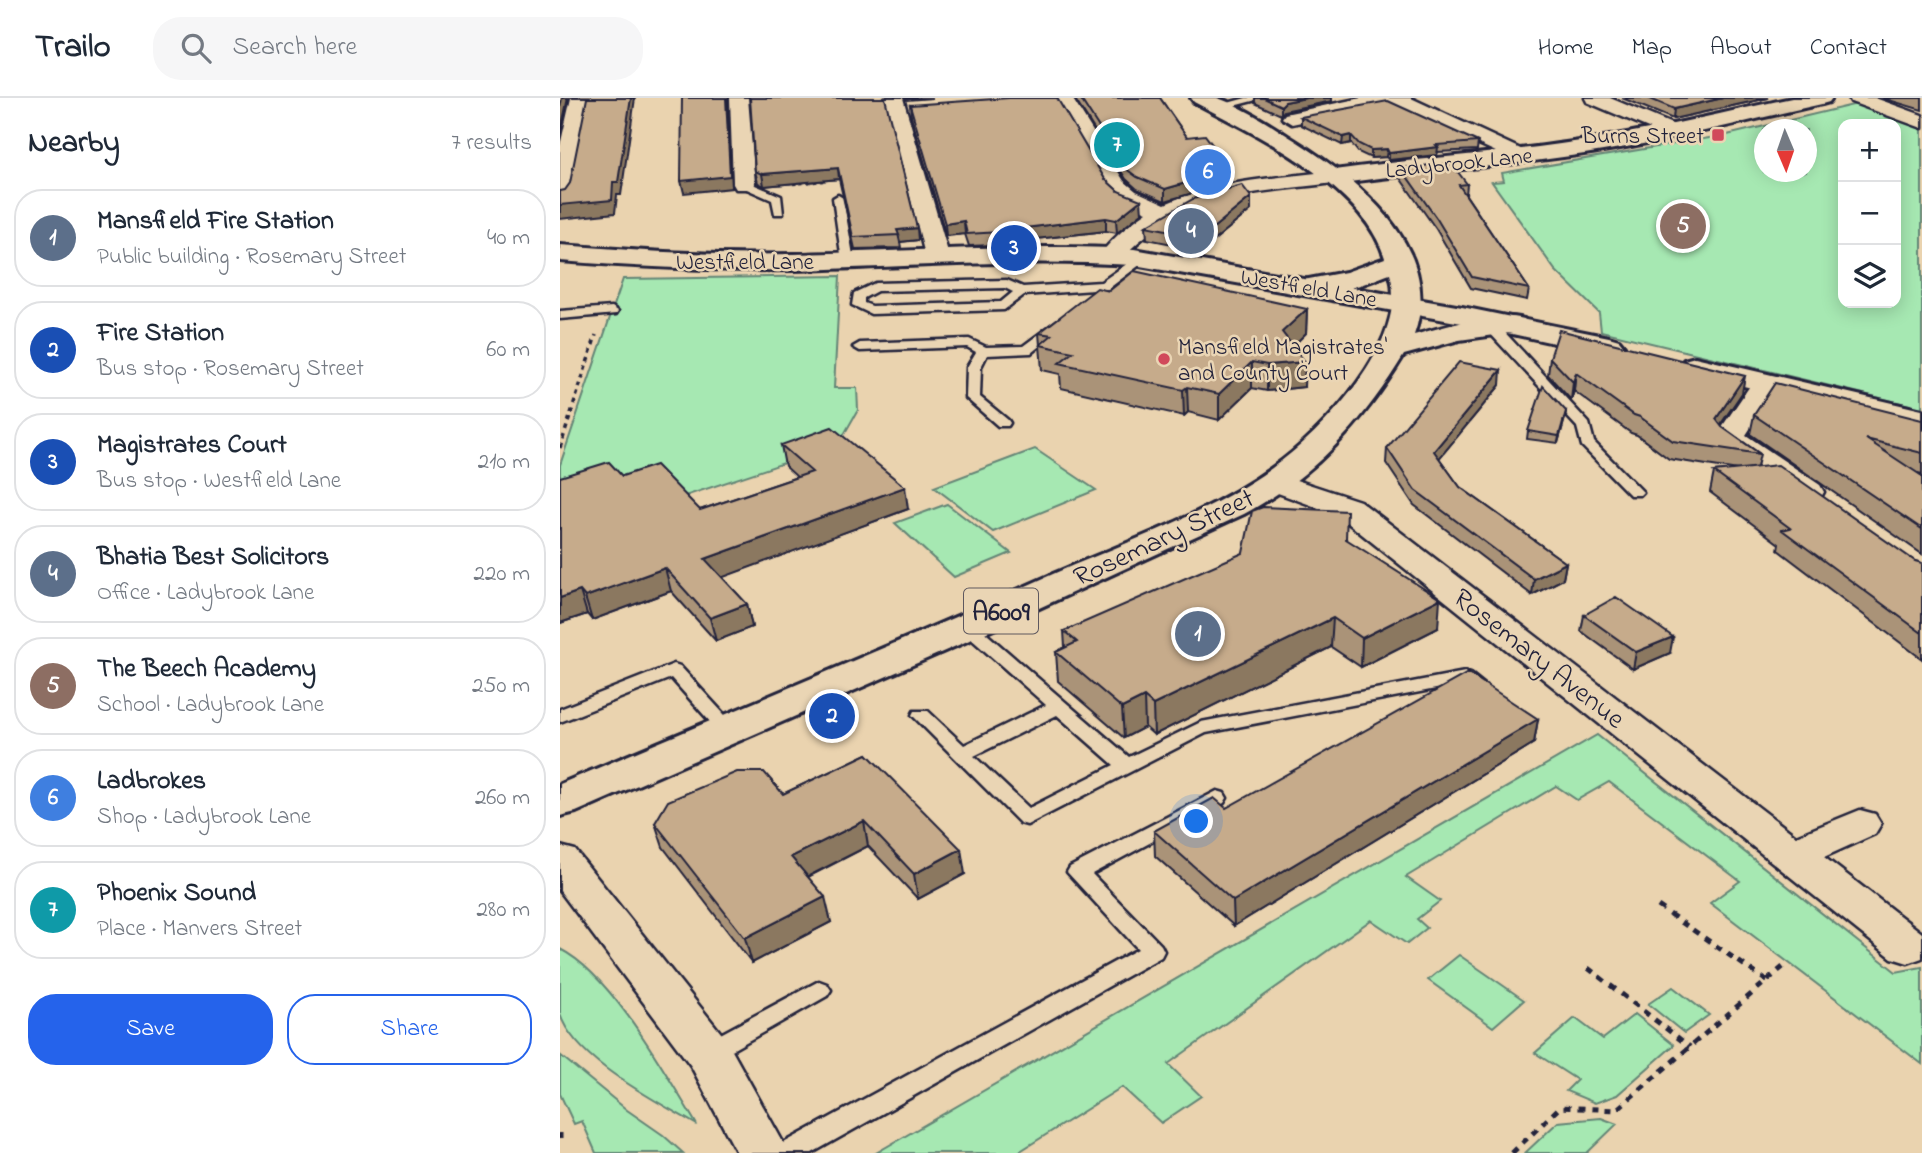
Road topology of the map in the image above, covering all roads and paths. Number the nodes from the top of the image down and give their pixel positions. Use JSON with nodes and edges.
{"nodes":[{"id":1,"x":580,"y":98,"type":"edge"},
{"id":2,"x":739,"y":98,"type":"edge"},
{"id":3,"x":1063,"y":98,"type":"edge"},
{"id":4,"x":1388,"y":98,"type":"edge"},
{"id":5,"x":1396,"y":98,"type":"edge"},
{"id":6,"x":1594,"y":98,"type":"edge"},
{"id":7,"x":1817,"y":98,"type":"edge"},
{"id":8,"x":1858,"y":98,"type":"edge"},
{"id":9,"x":1256,"y":99,"type":"edge"},
{"id":10,"x":1210,"y":102,"type":"edge"},
{"id":11,"x":900,"y":105,"type":"edge"},
{"id":12,"x":1292,"y":118,"type":"edge"},
{"id":13,"x":1922,"y":122,"type":"edge"},
{"id":14,"x":1672,"y":131,"type":"junction"},
{"id":15,"x":1520,"y":156,"type":"junction"},
{"id":16,"x":1334,"y":177,"type":"junction"},
{"id":17,"x":744,"y":184,"type":"joint"},
{"id":18,"x":560,"y":196,"type":"edge"},
{"id":19,"x":838,"y":198,"type":"edge"},
{"id":20,"x":779,"y":212,"type":"dead end"},
{"id":21,"x":1166,"y":212,"type":"junction"},
{"id":22,"x":560,"y":253,"type":"edge"},
{"id":23,"x":1112,"y":255,"type":"junction"},
{"id":24,"x":1141,"y":257,"type":"junction"},
{"id":25,"x":938,"y":259,"type":"junction"},
{"id":26,"x":848,"y":261,"type":"junction"},
{"id":27,"x":1400,"y":261,"type":"junction"},
{"id":28,"x":1104,"y":286,"type":"junction"},
{"id":29,"x":1308,"y":287,"type":"junction"},
{"id":30,"x":1021,"y":291,"type":"junction"},
{"id":31,"x":1084,"y":302,"type":"edge"},
{"id":32,"x":1406,"y":304,"type":"junction"},
{"id":33,"x":612,"y":311,"type":"dead end"},
{"id":34,"x":560,"y":315,"type":"edge"},
{"id":35,"x":1065,"y":318,"type":"edge"},
{"id":36,"x":1503,"y":326,"type":"junction"},
{"id":37,"x":597,"y":334,"type":"dead end"},
{"id":38,"x":860,"y":347,"type":"dead end"},
{"id":39,"x":1392,"y":349,"type":"junction"},
{"id":40,"x":983,"y":351,"type":"junction"},
{"id":41,"x":1766,"y":383,"type":"junction"},
{"id":42,"x":1922,"y":419,"type":"edge"},
{"id":43,"x":1003,"y":423,"type":"dead end"},
{"id":44,"x":560,"y":448,"type":"edge"},
{"id":45,"x":1275,"y":482,"type":"junction"},
{"id":46,"x":1635,"y":492,"type":"dead end"},
{"id":47,"x":1832,"y":509,"type":"edge"},
{"id":48,"x":967,"y":626,"type":"junction"},
{"id":49,"x":1496,"y":699,"type":"edge"},
{"id":50,"x":1059,"y":706,"type":"junction"},
{"id":51,"x":921,"y":715,"type":"dead end"},
{"id":52,"x":560,"y":716,"type":"edge"},
{"id":53,"x":728,"y":730,"type":"junction"},
{"id":54,"x":962,"y":754,"type":"junction"},
{"id":55,"x":1127,"y":766,"type":"junction"},
{"id":56,"x":1217,"y":798,"type":"edge"},
{"id":57,"x":560,"y":801,"type":"edge"},
{"id":58,"x":1860,"y":824,"type":"dead end"},
{"id":59,"x":1793,"y":855,"type":"junction"},
{"id":60,"x":560,"y":861,"type":"edge"},
{"id":61,"x":1658,"y":906,"type":"dead end"},
{"id":62,"x":1908,"y":946,"type":"dead end"},
{"id":63,"x":1783,"y":967,"type":"dead end"},
{"id":64,"x":1588,"y":968,"type":"dead end"},
{"id":65,"x":1767,"y":981,"type":"junction"},
{"id":66,"x":818,"y":990,"type":"dead end"},
{"id":67,"x":1690,"y":1047,"type":"junction"},
{"id":68,"x":708,"y":1052,"type":"junction"},
{"id":69,"x":560,"y":1133,"type":"edge"},
{"id":70,"x":560,"y":1139,"type":"edge"},
{"id":71,"x":763,"y":1153,"type":"edge"},
{"id":72,"x":789,"y":1153,"type":"edge"},
{"id":73,"x":1512,"y":1153,"type":"edge"}],
"edges":[{"from":1,"to":18,"type":"street"},
{"from":2,"to":17,"type":"street"},
{"from":3,"to":21,"type":"street"},
{"from":4,"to":12,"type":"street"},
{"from":5,"to":15,"type":"street"},
{"from":6,"to":14,"type":"street"},
{"from":7,"to":14,"type":"main road","name":"Ladybrook Lane"},
{"from":8,"to":13,"type":"street"},
{"from":9,"to":10,"type":"lane"},
{"from":10,"to":16,"type":"main road","name":"Rosemary Street","number":"A6009"},
{"from":11,"to":25,"type":"street"},
{"from":14,"to":15,"type":"main road","name":"Ladybrook Lane"},
{"from":15,"to":16,"type":"main road","name":"Ladybrook Lane"},
{"from":16,"to":21,"type":"street","name":"Ladybrook Lane"},
{"from":16,"to":27,"type":"main road","name":"Rosemary Street","number":"A6009"},
{"from":17,"to":20,"type":"lane"},
{"from":19,"to":26,"type":"lane"},
{"from":21,"to":23,"type":"street","name":"Ladybrook Lane"},
{"from":22,"to":26,"type":"main road","name":"Westfield Lane"},
{"from":23,"to":24,"type":"main road","name":"Westfield Lane"},
{"from":23,"to":25,"type":"main road","name":"Westfield Lane"},
{"from":24,"to":28,"type":"lane"},
{"from":24,"to":29,"type":"main road","name":"Westfield Lane"},
{"from":25,"to":26,"type":"main road","name":"Westfield Lane"},
{"from":27,"to":29,"type":"main road"},
{"from":27,"to":32,"type":"main road","name":"Rosemary Street","number":"A6009"},
{"from":28,"to":30,"type":"lane"},
{"from":28,"to":31,"type":"lane"},
{"from":29,"to":32,"type":"main road","name":"Westfield Lane"},
{"from":30,"to":30,"type":"lane"},
{"from":32,"to":36,"type":"main road","name":"Westfield Lane"},
{"from":32,"to":39,"type":"main road","name":"Rosemary Street","number":"A6009"},
{"from":33,"to":34,"type":"lane"},
{"from":35,"to":40,"type":"lane"},
{"from":36,"to":39,"type":"main road"},
{"from":36,"to":41,"type":"main road","name":"Westfield Lane"},
{"from":36,"to":46,"type":"lane"},
{"from":37,"to":44,"type":"path"},
{"from":38,"to":40,"type":"lane"},
{"from":39,"to":45,"type":"main road","name":"Rosemary Street","number":"A6009"},
{"from":40,"to":43,"type":"lane"},
{"from":41,"to":42,"type":"main road","name":"Westfield Lane"},
{"from":41,"to":47,"type":"street"},
{"from":45,"to":48,"type":"main road","name":"Rosemary Street","number":"A6009"},
{"from":45,"to":59,"type":"street","name":"Rosemary Avenue"},
{"from":48,"to":50,"type":"lane"},
{"from":48,"to":53,"type":"main road","name":"Rosemary Street","number":"A6009"},
{"from":49,"to":55,"type":"lane"},
{"from":50,"to":54,"type":"lane"},
{"from":50,"to":55,"type":"lane"},
{"from":51,"to":54,"type":"lane"},
{"from":52,"to":53,"type":"lane"},
{"from":53,"to":57,"type":"main road","name":"Rosemary Street","number":"A6009"},
{"from":54,"to":55,"type":"lane"},
{"from":56,"to":72,"type":"lane"},
{"from":58,"to":59,"type":"street"},
{"from":59,"to":62,"type":"street","name":"Rosemary Avenue"},
{"from":60,"to":68,"type":"street"},
{"from":61,"to":65,"type":"path"},
{"from":63,"to":65,"type":"path"},
{"from":64,"to":67,"type":"path"},
{"from":65,"to":67,"type":"path"},
{"from":66,"to":68,"type":"lane"},
{"from":67,"to":73,"type":"path"},
{"from":68,"to":71,"type":"street"},
{"from":69,"to":70,"type":"path"}]}
